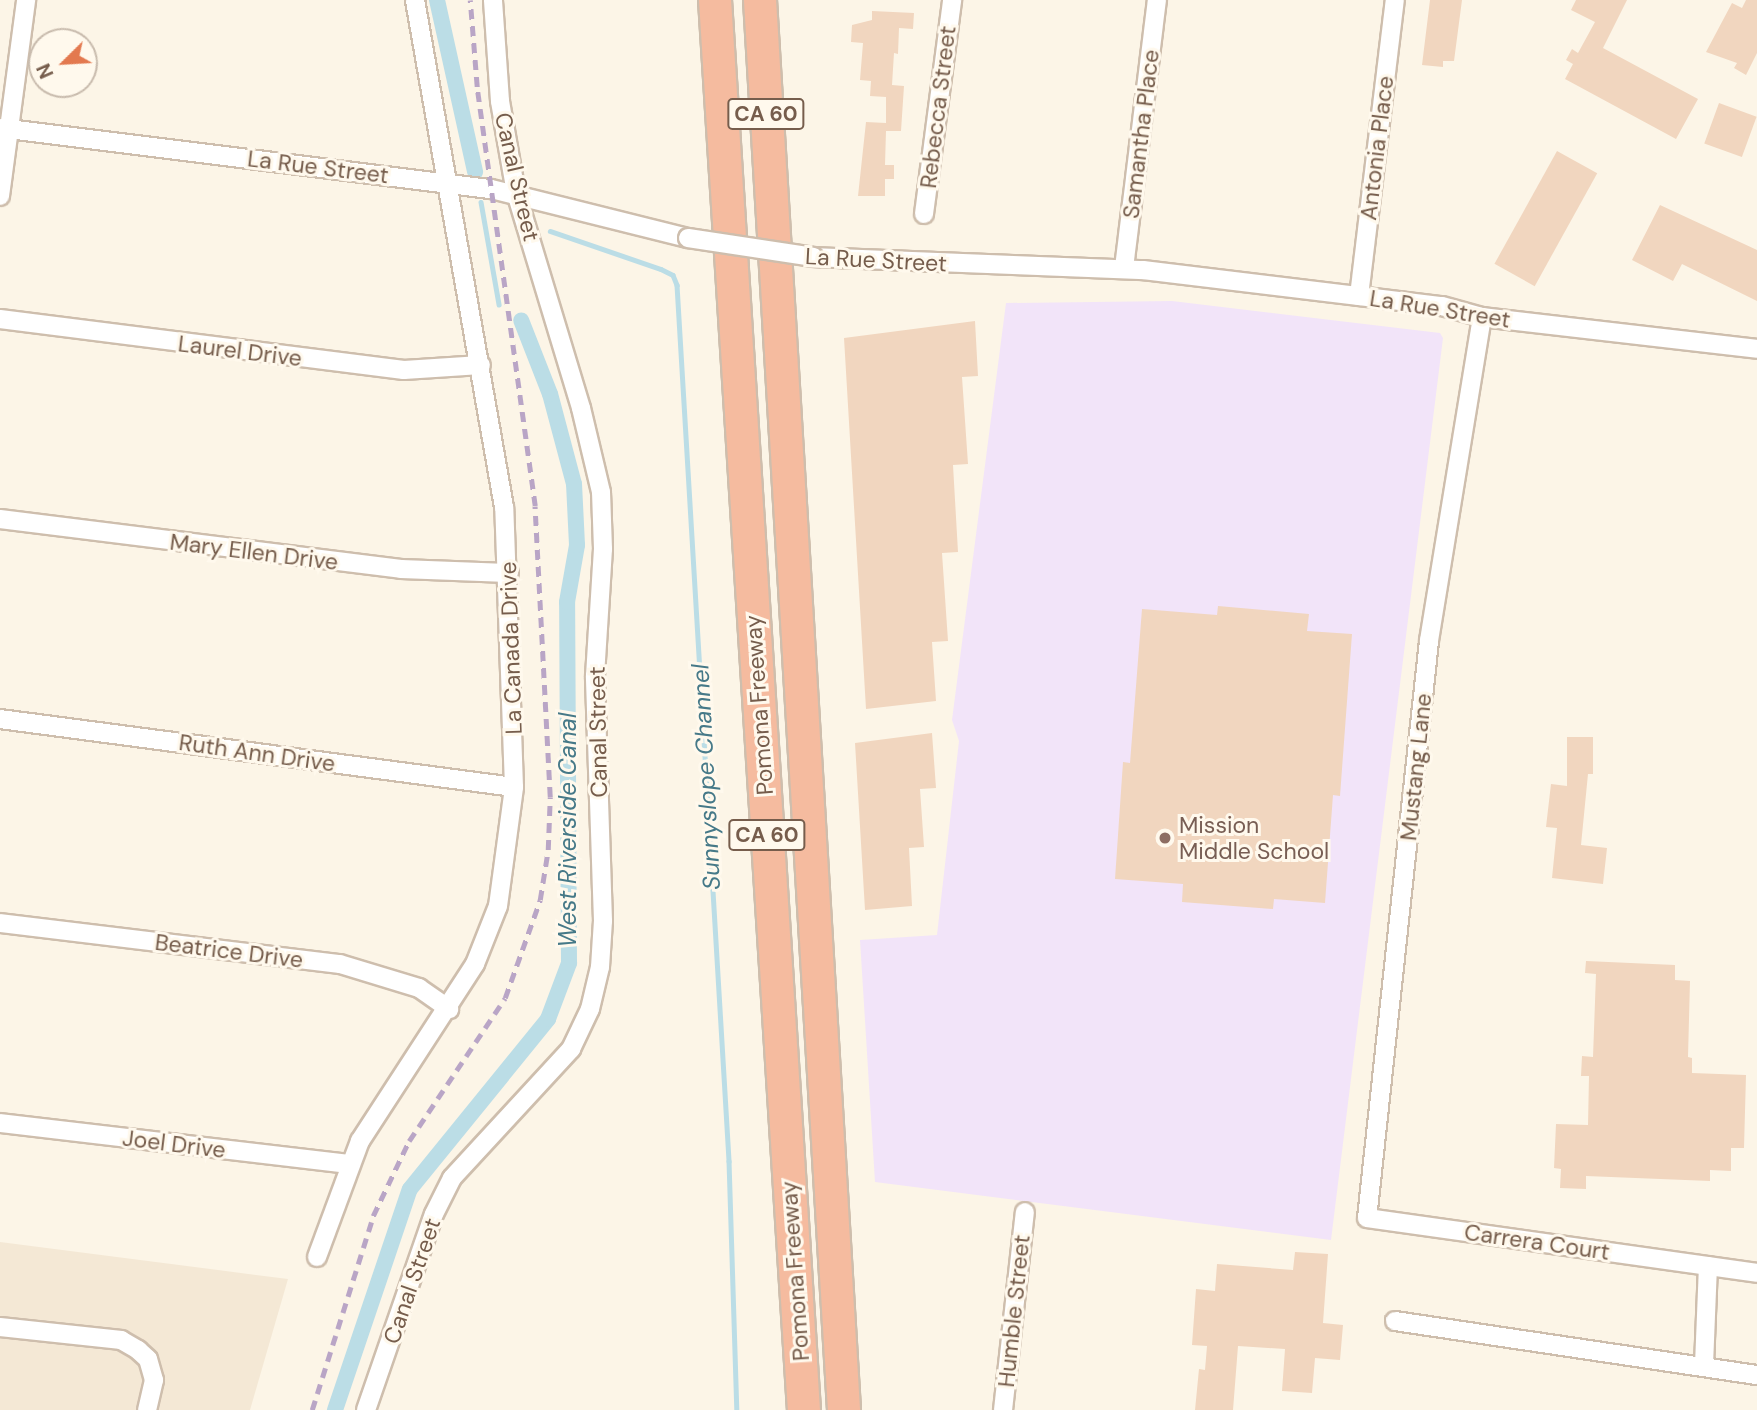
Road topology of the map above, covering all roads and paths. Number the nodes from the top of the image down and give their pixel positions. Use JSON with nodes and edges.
{"nodes":[{"id":1,"x":26,"y":0,"type":"edge"},
{"id":2,"x":415,"y":0,"type":"edge"},
{"id":3,"x":493,"y":0,"type":"edge"},
{"id":4,"x":715,"y":0,"type":"edge"},
{"id":5,"x":760,"y":0,"type":"edge"},
{"id":6,"x":952,"y":0,"type":"edge"},
{"id":7,"x":1157,"y":0,"type":"edge"},
{"id":8,"x":1395,"y":0,"type":"edge"},
{"id":9,"x":4,"y":129,"type":"edge"},
{"id":10,"x":449,"y":183,"type":"junction"},
{"id":11,"x":516,"y":193,"type":"junction"},
{"id":12,"x":0,"y":196,"type":"edge"},
{"id":13,"x":924,"y":214,"type":"dead end"},
{"id":14,"x":1124,"y":268,"type":"junction"},
{"id":15,"x":1359,"y":296,"type":"junction"},
{"id":16,"x":1482,"y":317,"type":"junction"},
{"id":17,"x":0,"y":319,"type":"edge"},
{"id":18,"x":1757,"y":349,"type":"edge"},
{"id":19,"x":481,"y":365,"type":"junction"},
{"id":20,"x":0,"y":519,"type":"edge"},
{"id":21,"x":509,"y":573,"type":"junction"},
{"id":22,"x":0,"y":719,"type":"edge"},
{"id":23,"x":514,"y":787,"type":"junction"},
{"id":24,"x":0,"y":923,"type":"edge"},
{"id":25,"x":449,"y":1009,"type":"junction"},
{"id":26,"x":0,"y":1123,"type":"edge"},
{"id":27,"x":349,"y":1164,"type":"junction"},
{"id":28,"x":1025,"y":1212,"type":"dead end"},
{"id":29,"x":1367,"y":1218,"type":"joint"},
{"id":30,"x":317,"y":1256,"type":"dead end"},
{"id":31,"x":1708,"y":1266,"type":"junction"},
{"id":32,"x":1757,"y":1273,"type":"edge"},
{"id":33,"x":1395,"y":1321,"type":"dead end"},
{"id":34,"x":0,"y":1327,"type":"edge"},
{"id":35,"x":1704,"y":1365,"type":"junction"},
{"id":36,"x":1757,"y":1375,"type":"edge"},
{"id":37,"x":147,"y":1410,"type":"edge"},
{"id":38,"x":366,"y":1410,"type":"edge"},
{"id":39,"x":804,"y":1410,"type":"edge"},
{"id":40,"x":844,"y":1410,"type":"edge"},
{"id":41,"x":1003,"y":1410,"type":"edge"}],
"edges":[{"from":1,"to":9,"type":"street"},
{"from":2,"to":10,"type":"street","name":"La Canada Drive"},
{"from":3,"to":11,"type":"street","name":"Canal Street"},
{"from":4,"to":39,"type":"highway","name":"Pomona Freeway","number":"CA 60"},
{"from":5,"to":40,"type":"highway","name":"Pomona Freeway","number":"CA 60"},
{"from":6,"to":13,"type":"street","name":"Rebecca Street"},
{"from":7,"to":14,"type":"street","name":"Samantha Place"},
{"from":8,"to":15,"type":"street","name":"Antonia Place"},
{"from":9,"to":10,"type":"street","name":"La Rue Street"},
{"from":9,"to":12,"type":"street"},
{"from":10,"to":11,"type":"street","name":"La Rue Street"},
{"from":10,"to":19,"type":"street","name":"La Canada Drive"},
{"from":11,"to":14,"type":"street","name":"La Rue Street","bridge":true},
{"from":11,"to":38,"type":"street","name":"Canal Street"},
{"from":14,"to":15,"type":"street","name":"La Rue Street"},
{"from":15,"to":16,"type":"street","name":"La Rue Street"},
{"from":16,"to":18,"type":"street","name":"La Rue Street"},
{"from":16,"to":29,"type":"street","name":"Mustang Lane"},
{"from":17,"to":19,"type":"street","name":"Laurel Drive"},
{"from":19,"to":21,"type":"street","name":"La Canada Drive"},
{"from":20,"to":21,"type":"street","name":"Mary Ellen Drive"},
{"from":21,"to":23,"type":"street","name":"La Canada Drive"},
{"from":22,"to":23,"type":"street","name":"Ruth Ann Drive"},
{"from":23,"to":25,"type":"street","name":"La Canada Drive"},
{"from":24,"to":25,"type":"street","name":"Beatrice Drive"},
{"from":25,"to":27,"type":"street","name":"La Canada Drive"},
{"from":26,"to":27,"type":"street","name":"Joel Drive"},
{"from":27,"to":30,"type":"street","name":"La Canada Drive"},
{"from":28,"to":41,"type":"street","name":"Humble Street"},
{"from":29,"to":31,"type":"street","name":"Carrera Court"},
{"from":31,"to":32,"type":"street","name":"Carrera Court"},
{"from":31,"to":35,"type":"street"},
{"from":33,"to":35,"type":"street"},
{"from":34,"to":37,"type":"street"},
{"from":35,"to":36,"type":"street"}]}
